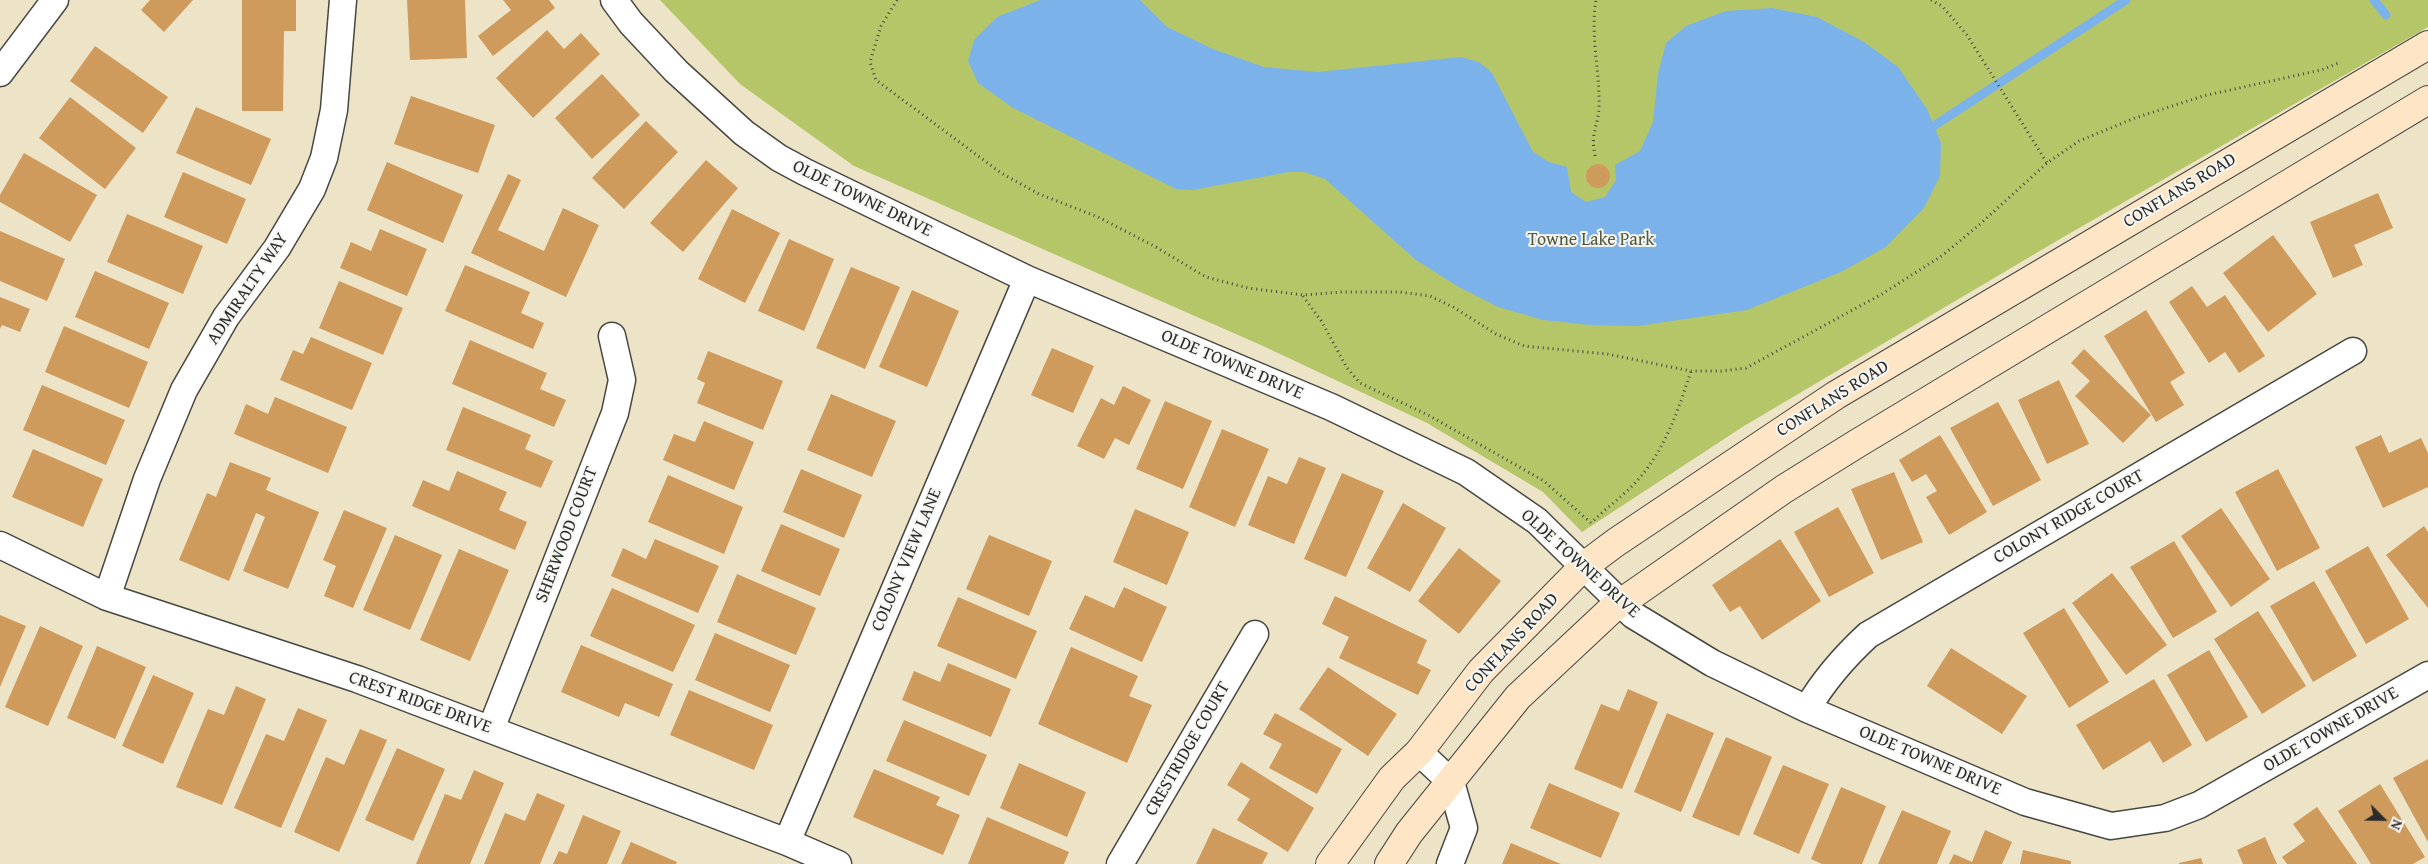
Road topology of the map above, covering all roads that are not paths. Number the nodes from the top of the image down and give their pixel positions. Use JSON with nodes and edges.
{"nodes":[{"id":1,"x":55,"y":0,"type":"edge"},
{"id":2,"x":343,"y":0,"type":"edge"},
{"id":3,"x":614,"y":0,"type":"edge"},
{"id":4,"x":2428,"y":45,"type":"edge"},
{"id":5,"x":0,"y":73,"type":"edge"},
{"id":6,"x":2428,"y":100,"type":"edge"},
{"id":7,"x":1027,"y":279,"type":"junction"},
{"id":8,"x":612,"y":336,"type":"dead end"},
{"id":9,"x":2353,"y":350,"type":"dead end"},
{"id":10,"x":0,"y":545,"type":"edge"},
{"id":11,"x":1583,"y":567,"type":"junction"},
{"id":12,"x":107,"y":597,"type":"junction"},
{"id":13,"x":1621,"y":603,"type":"junction"},
{"id":14,"x":1255,"y":634,"type":"dead end"},
{"id":15,"x":2428,"y":675,"type":"edge"},
{"id":16,"x":1807,"y":709,"type":"junction"},
{"id":17,"x":491,"y":729,"type":"junction"},
{"id":18,"x":1418,"y":752,"type":"junction"},
{"id":19,"x":1451,"y":782,"type":"junction"},
{"id":20,"x":787,"y":842,"type":"junction"},
{"id":21,"x":838,"y":864,"type":"edge"},
{"id":22,"x":1120,"y":864,"type":"edge"},
{"id":23,"x":1330,"y":864,"type":"edge"},
{"id":24,"x":1389,"y":864,"type":"edge"},
{"id":25,"x":1450,"y":864,"type":"edge"}],
"edges":[{"from":1,"to":5,"type":"street"},
{"from":2,"to":12,"type":"street","name":"ADMIRALTY WAY"},
{"from":3,"to":7,"type":"street","name":"OLDE TOWNE DRIVE"},
{"from":4,"to":11,"type":"main road","name":"CONFLANS ROAD"},
{"from":6,"to":13,"type":"main road"},
{"from":7,"to":11,"type":"street","name":"OLDE TOWNE DRIVE"},
{"from":7,"to":20,"type":"street","name":"COLONY VIEW LANE"},
{"from":8,"to":17,"type":"street","name":"SHERWOOD COURT"},
{"from":9,"to":16,"type":"street","name":"COLONY RIDGE COURT"},
{"from":10,"to":12,"type":"street","name":"CREST RIDGE DRIVE"},
{"from":11,"to":13,"type":"street","name":"OLDE TOWNE DRIVE"},
{"from":11,"to":18,"type":"main road","name":"CONFLANS ROAD"},
{"from":12,"to":17,"type":"street","name":"CREST RIDGE DRIVE"},
{"from":13,"to":16,"type":"street","name":"OLDE TOWNE DRIVE"},
{"from":13,"to":19,"type":"main road"},
{"from":14,"to":22,"type":"street","name":"CRESTRIDGE COURT"},
{"from":15,"to":16,"type":"street","name":"OLDE TOWNE DRIVE"},
{"from":17,"to":20,"type":"street","name":"CREST RIDGE DRIVE"},
{"from":18,"to":19,"type":"street"},
{"from":18,"to":23,"type":"main road","name":"CONFLANS ROAD"},
{"from":19,"to":24,"type":"main road"},
{"from":19,"to":25,"type":"street"},
{"from":20,"to":21,"type":"street","name":"CREST RIDGE DRIVE"}]}
